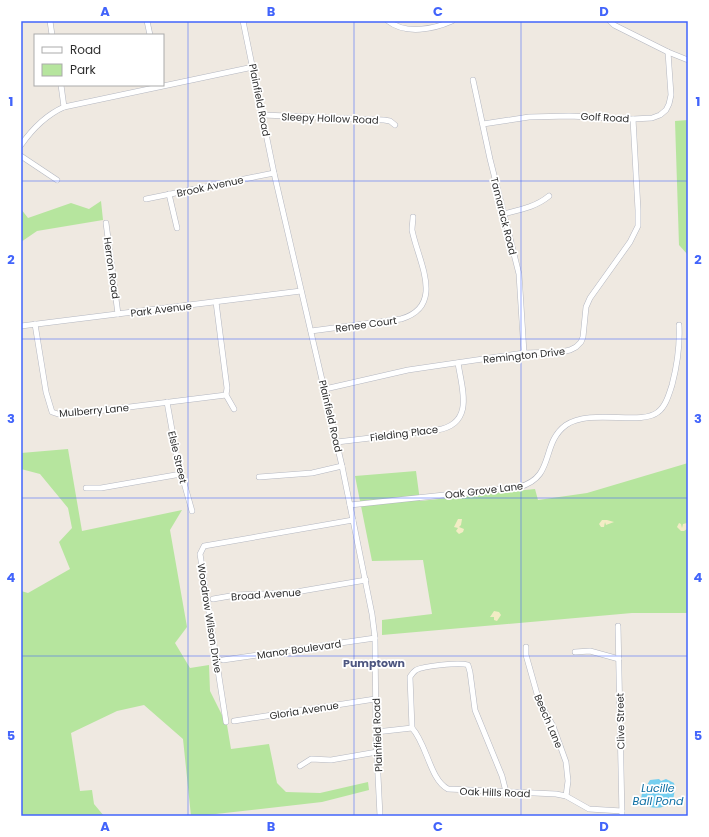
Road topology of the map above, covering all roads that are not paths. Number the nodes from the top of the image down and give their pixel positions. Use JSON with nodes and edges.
{"nodes":[{"id":1,"x":50,"y":21,"type":"edge"},
{"id":2,"x":147,"y":21,"type":"edge"},
{"id":3,"x":243,"y":21,"type":"edge"},
{"id":4,"x":388,"y":21,"type":"edge"},
{"id":5,"x":452,"y":21,"type":"edge"},
{"id":6,"x":610,"y":21,"type":"edge"},
{"id":7,"x":52,"y":34,"type":"edge"},
{"id":8,"x":150,"y":34,"type":"edge"},
{"id":9,"x":668,"y":52,"type":"junction"},
{"id":10,"x":688,"y":60,"type":"edge"},
{"id":11,"x":253,"y":67,"type":"junction"},
{"id":12,"x":473,"y":80,"type":"dead end"},
{"id":13,"x":164,"y":85,"type":"edge"},
{"id":14,"x":61,"y":86,"type":"edge"},
{"id":15,"x":160,"y":86,"type":"edge"},
{"id":16,"x":64,"y":106,"type":"junction"},
{"id":17,"x":263,"y":115,"type":"junction"},
{"id":18,"x":634,"y":119,"type":"junction"},
{"id":19,"x":483,"y":124,"type":"junction"},
{"id":20,"x":396,"y":125,"type":"dead end"},
{"id":21,"x":21,"y":145,"type":"edge"},
{"id":22,"x":21,"y":156,"type":"edge"},
{"id":23,"x":274,"y":173,"type":"junction"},
{"id":24,"x":57,"y":180,"type":"dead end"},
{"id":25,"x":169,"y":194,"type":"junction"},
{"id":26,"x":549,"y":196,"type":"dead end"},
{"id":27,"x":146,"y":199,"type":"dead end"},
{"id":28,"x":503,"y":214,"type":"junction"},
{"id":29,"x":413,"y":217,"type":"dead end"},
{"id":30,"x":106,"y":223,"type":"dead end"},
{"id":31,"x":177,"y":228,"type":"dead end"},
{"id":32,"x":301,"y":291,"type":"junction"},
{"id":33,"x":216,"y":302,"type":"junction"},
{"id":34,"x":118,"y":314,"type":"junction"},
{"id":35,"x":35,"y":324,"type":"junction"},
{"id":36,"x":679,"y":325,"type":"dead end"},
{"id":37,"x":21,"y":326,"type":"edge"},
{"id":38,"x":311,"y":331,"type":"junction"},
{"id":39,"x":524,"y":353,"type":"junction"},
{"id":40,"x":458,"y":363,"type":"junction"},
{"id":41,"x":325,"y":389,"type":"junction"},
{"id":42,"x":226,"y":395,"type":"junction"},
{"id":43,"x":167,"y":402,"type":"junction"},
{"id":44,"x":234,"y":409,"type":"dead end"},
{"id":45,"x":337,"y":442,"type":"junction"},
{"id":46,"x":342,"y":466,"type":"junction"},
{"id":47,"x":181,"y":474,"type":"junction"},
{"id":48,"x":259,"y":477,"type":"dead end"},
{"id":49,"x":86,"y":488,"type":"dead end"},
{"id":50,"x":350,"y":505,"type":"junction"},
{"id":51,"x":192,"y":511,"type":"dead end"},
{"id":52,"x":353,"y":520,"type":"junction"},
{"id":53,"x":366,"y":580,"type":"junction"},
{"id":54,"x":213,"y":599,"type":"dead end"},
{"id":55,"x":618,"y":626,"type":"dead end"},
{"id":56,"x":375,"y":638,"type":"junction"},
{"id":57,"x":526,"y":647,"type":"dead end"},
{"id":58,"x":575,"y":652,"type":"dead end"},
{"id":59,"x":618,"y":659,"type":"junction"},
{"id":60,"x":223,"y":660,"type":"dead end"},
{"id":61,"x":375,"y":699,"type":"junction"},
{"id":62,"x":234,"y":721,"type":"dead end"},
{"id":63,"x":226,"y":722,"type":"dead end"},
{"id":64,"x":412,"y":728,"type":"junction"},
{"id":65,"x":376,"y":732,"type":"junction"},
{"id":66,"x":376,"y":752,"type":"junction"},
{"id":67,"x":300,"y":766,"type":"dead end"},
{"id":68,"x":506,"y":792,"type":"junction"},
{"id":69,"x":566,"y":796,"type":"junction"},
{"id":70,"x":622,"y":814,"type":"edge"},
{"id":71,"x":380,"y":816,"type":"edge"}],
"edges":[{"from":1,"to":7,"type":"street"},
{"from":2,"to":8,"type":"street"},
{"from":3,"to":11,"type":"street","name":"Plainfield Road"},
{"from":4,"to":5,"type":"street"},
{"from":6,"to":9,"type":"street"},
{"from":9,"to":10,"type":"street"},
{"from":9,"to":18,"type":"street","name":"Golf Road"},
{"from":11,"to":13,"type":"street"},
{"from":11,"to":17,"type":"street","name":"Plainfield Road"},
{"from":12,"to":19,"type":"street","name":"Tamarack Road"},
{"from":14,"to":16,"type":"street"},
{"from":15,"to":16,"type":"street"},
{"from":16,"to":21,"type":"street"},
{"from":17,"to":20,"type":"street","name":"Sleepy Hollow Road"},
{"from":17,"to":23,"type":"street","name":"Plainfield Road"},
{"from":18,"to":19,"type":"street","name":"Golf Road"},
{"from":18,"to":39,"type":"street","name":"Remington Drive"},
{"from":19,"to":28,"type":"street","name":"Tamarack Road"},
{"from":22,"to":24,"type":"street"},
{"from":23,"to":25,"type":"street","name":"Brook Avenue"},
{"from":23,"to":32,"type":"street","name":"Plainfield Road"},
{"from":25,"to":27,"type":"street","name":"Brook Avenue"},
{"from":25,"to":31,"type":"street"},
{"from":26,"to":28,"type":"street"},
{"from":28,"to":39,"type":"street","name":"Tamarack Road"},
{"from":29,"to":38,"type":"street","name":"Renee Court"},
{"from":30,"to":34,"type":"street","name":"Herron Road"},
{"from":32,"to":33,"type":"street","name":"Park Avenue"},
{"from":32,"to":38,"type":"street","name":"Plainfield Road"},
{"from":33,"to":34,"type":"street","name":"Park Avenue"},
{"from":33,"to":42,"type":"street"},
{"from":34,"to":35,"type":"street","name":"Park Avenue"},
{"from":35,"to":37,"type":"street","name":"Park Avenue"},
{"from":35,"to":43,"type":"street","name":"Mulberry Lane"},
{"from":36,"to":50,"type":"street","name":"Oak Grove Lane"},
{"from":38,"to":41,"type":"street","name":"Plainfield Road"},
{"from":39,"to":40,"type":"street","name":"Remington Drive"},
{"from":40,"to":41,"type":"street","name":"Remington Drive"},
{"from":40,"to":45,"type":"street","name":"Fielding Place"},
{"from":41,"to":45,"type":"street","name":"Plainfield Road"},
{"from":42,"to":43,"type":"street","name":"Mulberry Lane"},
{"from":42,"to":44,"type":"street"},
{"from":43,"to":47,"type":"street","name":"Elsie Street"},
{"from":45,"to":46,"type":"street","name":"Plainfield Road"},
{"from":46,"to":48,"type":"street"},
{"from":46,"to":50,"type":"street","name":"Plainfield Road"},
{"from":47,"to":49,"type":"street"},
{"from":47,"to":51,"type":"street","name":"Elsie Street"},
{"from":50,"to":52,"type":"street","name":"Plainfield Road"},
{"from":52,"to":53,"type":"street","name":"Plainfield Road"},
{"from":52,"to":63,"type":"street","name":"Woodrow Wilson Drive"},
{"from":53,"to":54,"type":"street","name":"Broad Avenue"},
{"from":53,"to":56,"type":"street","name":"Plainfield Road"},
{"from":55,"to":59,"type":"street","name":"Clive Street"},
{"from":56,"to":60,"type":"street","name":"Manor Boulevard"},
{"from":56,"to":61,"type":"street","name":"Plainfield Road"},
{"from":57,"to":69,"type":"street","name":"Beech Lane"},
{"from":58,"to":59,"type":"street"},
{"from":59,"to":70,"type":"street","name":"Clive Street"},
{"from":61,"to":62,"type":"street","name":"Gloria Avenue"},
{"from":61,"to":65,"type":"street","name":"Plainfield Road"},
{"from":64,"to":65,"type":"street"},
{"from":64,"to":68,"type":"street","name":"Oak Hills Road"},
{"from":64,"to":68,"type":"street"},
{"from":65,"to":66,"type":"street","name":"Plainfield Road"},
{"from":66,"to":67,"type":"street"},
{"from":66,"to":71,"type":"street","name":"Plainfield Road"},
{"from":68,"to":69,"type":"street","name":"Oak Hills Road"},
{"from":69,"to":70,"type":"street","name":"Oak Hills Road"}]}
